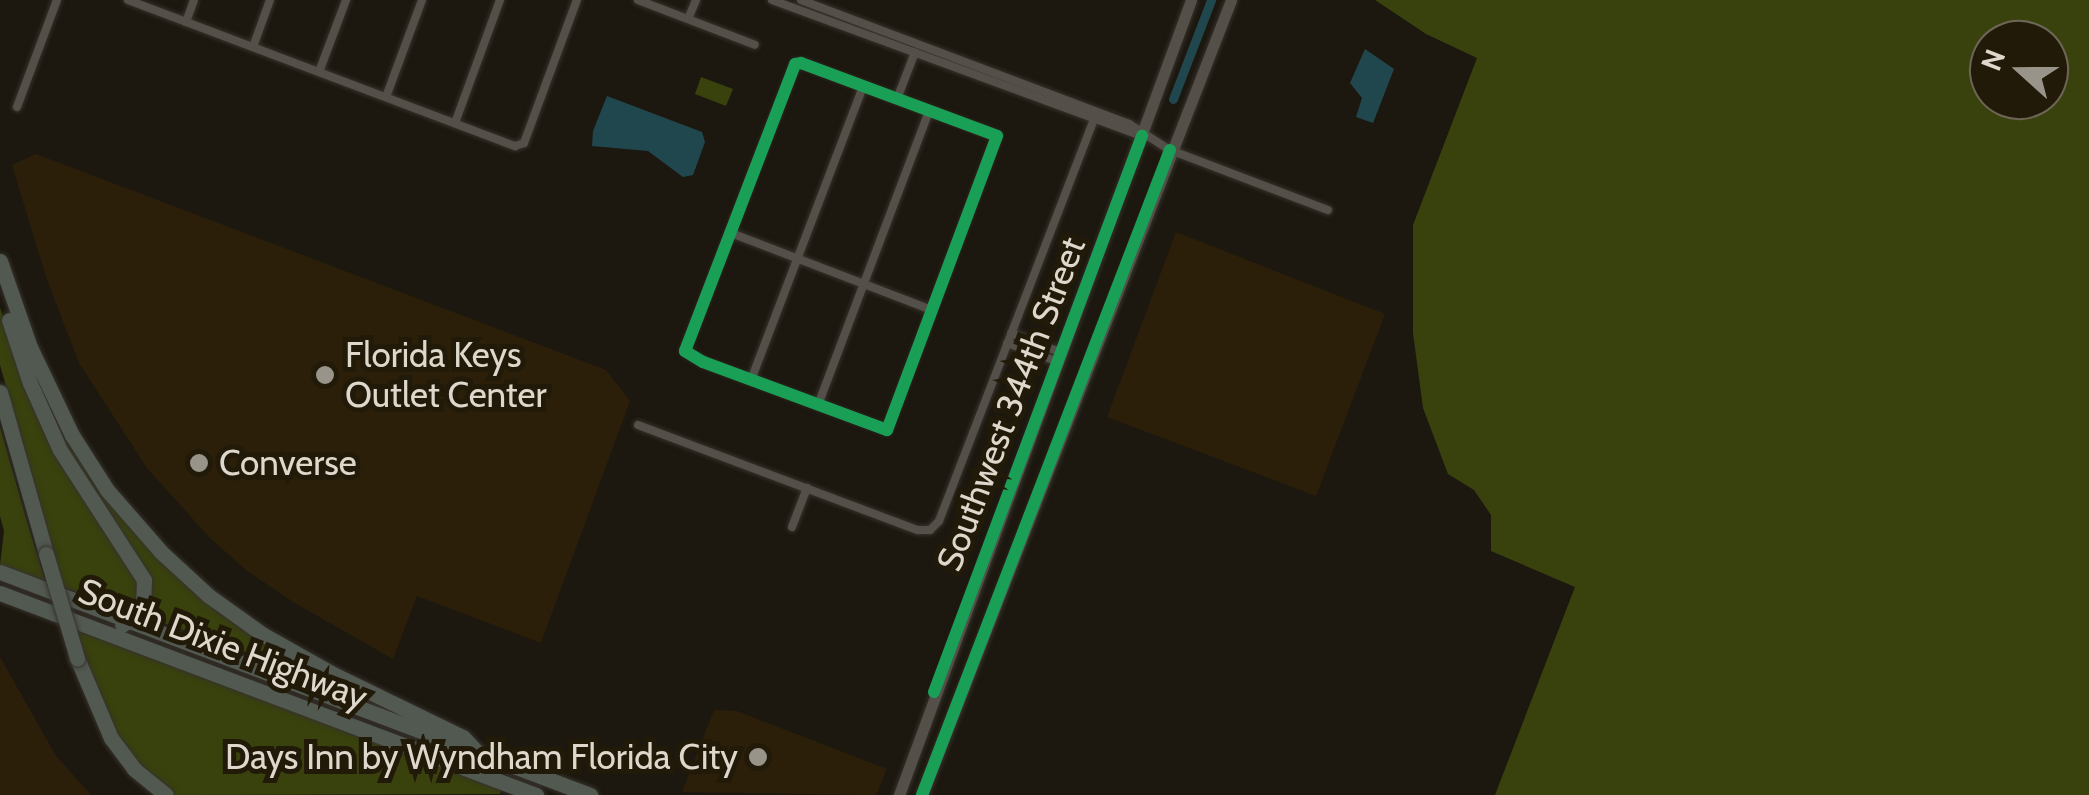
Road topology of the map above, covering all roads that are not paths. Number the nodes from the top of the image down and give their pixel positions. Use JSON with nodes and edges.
{"nodes":[{"id":1,"x":58,"y":0,"type":"edge"},
{"id":2,"x":128,"y":0,"type":"edge"},
{"id":3,"x":194,"y":0,"type":"edge"},
{"id":4,"x":270,"y":0,"type":"edge"},
{"id":5,"x":346,"y":0,"type":"edge"},
{"id":6,"x":422,"y":0,"type":"edge"},
{"id":7,"x":500,"y":0,"type":"edge"},
{"id":8,"x":578,"y":0,"type":"edge"},
{"id":9,"x":638,"y":0,"type":"edge"},
{"id":10,"x":696,"y":0,"type":"edge"},
{"id":11,"x":772,"y":0,"type":"edge"},
{"id":12,"x":801,"y":0,"type":"edge"},
{"id":13,"x":1192,"y":0,"type":"edge"},
{"id":14,"x":1231,"y":0,"type":"edge"},
{"id":15,"x":688,"y":19,"type":"junction"},
{"id":16,"x":186,"y":22,"type":"junction"},
{"id":17,"x":755,"y":44,"type":"dead end"},
{"id":18,"x":252,"y":47,"type":"junction"},
{"id":19,"x":916,"y":49,"type":"junction"},
{"id":20,"x":318,"y":72,"type":"junction"},
{"id":21,"x":863,"y":86,"type":"junction"},
{"id":22,"x":386,"y":97,"type":"junction"},
{"id":23,"x":896,"y":99,"type":"junction"},
{"id":24,"x":17,"y":108,"type":"dead end"},
{"id":25,"x":929,"y":111,"type":"junction"},
{"id":26,"x":1093,"y":122,"type":"junction"},
{"id":27,"x":454,"y":123,"type":"junction"},
{"id":28,"x":1142,"y":136,"type":"junction"},
{"id":29,"x":1170,"y":150,"type":"junction"},
{"id":30,"x":1328,"y":210,"type":"dead end"},
{"id":31,"x":731,"y":233,"type":"junction"},
{"id":32,"x":797,"y":258,"type":"junction"},
{"id":33,"x":0,"y":261,"type":"edge"},
{"id":34,"x":864,"y":284,"type":"junction"},
{"id":35,"x":0,"y":287,"type":"edge"},
{"id":36,"x":932,"y":310,"type":"junction"},
{"id":37,"x":1010,"y":332,"type":"junction"},
{"id":38,"x":1007,"y":342,"type":"junction"},
{"id":39,"x":1061,"y":357,"type":"junction"},
{"id":40,"x":751,"y":380,"type":"junction"},
{"id":41,"x":0,"y":392,"type":"edge"},
{"id":42,"x":818,"y":405,"type":"junction"},
{"id":43,"x":638,"y":425,"type":"dead end"},
{"id":44,"x":807,"y":488,"type":"junction"},
{"id":45,"x":792,"y":528,"type":"dead end"},
{"id":46,"x":0,"y":572,"type":"edge"},
{"id":47,"x":976,"y":582,"type":"junction"},
{"id":48,"x":0,"y":593,"type":"edge"},
{"id":49,"x":970,"y":596,"type":"junction"},
{"id":50,"x":997,"y":596,"type":"junction"},
{"id":51,"x":130,"y":622,"type":"junction"},
{"id":52,"x":81,"y":623,"type":"junction"},
{"id":53,"x":477,"y":752,"type":"junction"},
{"id":54,"x":166,"y":795,"type":"edge"},
{"id":55,"x":536,"y":795,"type":"edge"},
{"id":56,"x":590,"y":795,"type":"edge"},
{"id":57,"x":899,"y":795,"type":"edge"},
{"id":58,"x":922,"y":795,"type":"edge"}],
"edges":[{"from":1,"to":24,"type":"street"},
{"from":2,"to":16,"type":"street"},
{"from":3,"to":16,"type":"street"},
{"from":4,"to":18,"type":"street"},
{"from":5,"to":20,"type":"street"},
{"from":6,"to":22,"type":"street"},
{"from":7,"to":27,"type":"street"},
{"from":8,"to":27,"type":"street"},
{"from":9,"to":15,"type":"street"},
{"from":10,"to":15,"type":"street"},
{"from":11,"to":19,"type":"street"},
{"from":12,"to":19,"type":"street"},
{"from":13,"to":28,"type":"main road","name":"Southwest 344th Street"},
{"from":14,"to":29,"type":"main road","name":"Southwest 344th Street"},
{"from":15,"to":17,"type":"street"},
{"from":16,"to":18,"type":"street"},
{"from":18,"to":20,"type":"street"},
{"from":19,"to":23,"type":"street"},
{"from":19,"to":26,"type":"street"},
{"from":19,"to":28,"type":"street"},
{"from":20,"to":22,"type":"street"},
{"from":21,"to":23,"type":"street"},
{"from":21,"to":31,"type":"street"},
{"from":21,"to":32,"type":"street"},
{"from":22,"to":27,"type":"street"},
{"from":23,"to":25,"type":"street"},
{"from":25,"to":34,"type":"street"},
{"from":25,"to":36,"type":"street"},
{"from":26,"to":28,"type":"street"},
{"from":26,"to":37,"type":"street"},
{"from":28,"to":29,"type":"street"},
{"from":28,"to":39,"type":"main road","name":"Southwest 344th Street"},
{"from":29,"to":30,"type":"street"},
{"from":29,"to":50,"type":"main road","name":"Southwest 344th Street"},
{"from":31,"to":32,"type":"street"},
{"from":31,"to":40,"type":"street"},
{"from":32,"to":34,"type":"street"},
{"from":32,"to":40,"type":"street"},
{"from":33,"to":53,"type":"highway"},
{"from":34,"to":36,"type":"street"},
{"from":34,"to":42,"type":"street"},
{"from":35,"to":51,"type":"highway"},
{"from":36,"to":42,"type":"street"},
{"from":37,"to":38,"type":"street"},
{"from":37,"to":39,"type":"street"},
{"from":38,"to":39,"type":"street"},
{"from":38,"to":44,"type":"street"},
{"from":39,"to":47,"type":"main road","name":"Southwest 344th Street"},
{"from":40,"to":42,"type":"street"},
{"from":41,"to":54,"type":"highway","bridge":true},
{"from":43,"to":44,"type":"street"},
{"from":44,"to":45,"type":"street"},
{"from":46,"to":51,"type":"highway","name":"South Dixie Highway"},
{"from":47,"to":49,"type":"main road","name":"Southwest 344th Street"},
{"from":47,"to":50,"type":"main road"},
{"from":48,"to":52,"type":"highway","name":"South Dixie Highway"},
{"from":49,"to":50,"type":"main road"},
{"from":49,"to":57,"type":"main road","name":"Southwest 344th Street"},
{"from":50,"to":58,"type":"main road","name":"Southwest 344th Street"},
{"from":51,"to":52,"type":"highway"},
{"from":51,"to":53,"type":"highway","name":"South Dixie Highway"},
{"from":52,"to":55,"type":"highway","name":"South Dixie Highway"},
{"from":53,"to":56,"type":"highway"}]}
